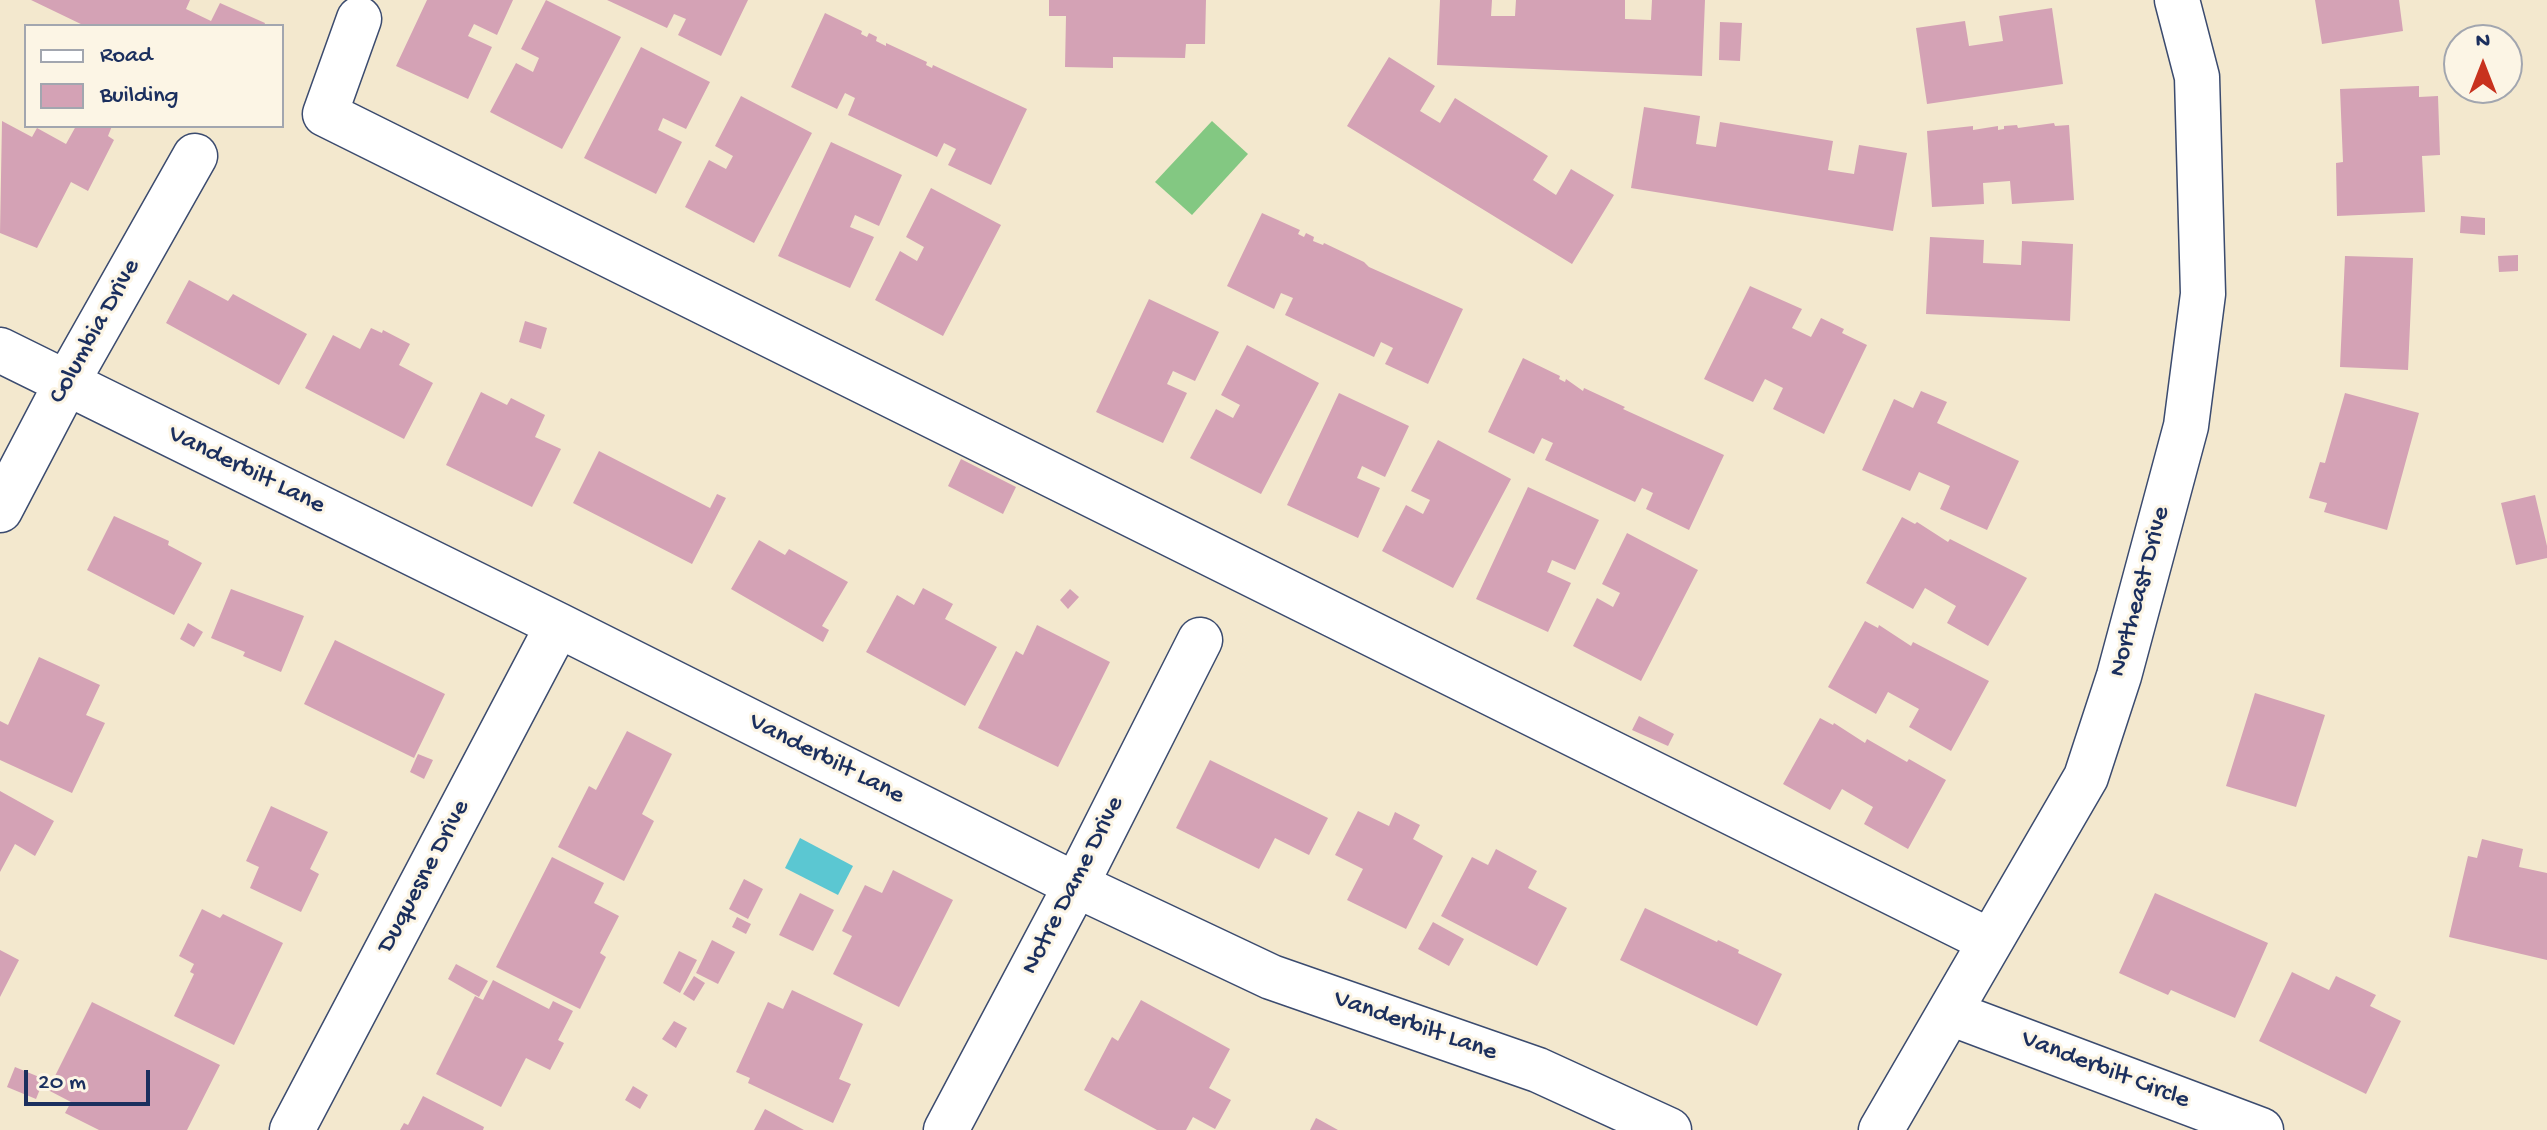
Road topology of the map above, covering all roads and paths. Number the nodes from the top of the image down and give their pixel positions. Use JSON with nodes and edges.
{"nodes":[{"id":1,"x":2177,"y":0,"type":"edge"},
{"id":2,"x":359,"y":19,"type":"dead end"},
{"id":3,"x":195,"y":156,"type":"dead end"},
{"id":4,"x":0,"y":350,"type":"edge"},
{"id":5,"x":66,"y":384,"type":"junction"},
{"id":6,"x":0,"y":510,"type":"edge"},
{"id":7,"x":558,"y":625,"type":"junction"},
{"id":8,"x":1200,"y":640,"type":"dead end"},
{"id":9,"x":1076,"y":885,"type":"junction"},
{"id":10,"x":1990,"y":941,"type":"junction"},
{"id":11,"x":1950,"y":1013,"type":"junction"},
{"id":12,"x":292,"y":1130,"type":"edge"},
{"id":13,"x":946,"y":1130,"type":"edge"},
{"id":14,"x":1669,"y":1130,"type":"edge"},
{"id":15,"x":1881,"y":1130,"type":"edge"},
{"id":16,"x":2261,"y":1130,"type":"edge"}],
"edges":[{"from":1,"to":10,"type":"street","name":"Northeast Drive"},
{"from":2,"to":10,"type":"street"},
{"from":3,"to":5,"type":"street","name":"Columbia Drive"},
{"from":4,"to":5,"type":"street","name":"Vanderbilt Lane"},
{"from":5,"to":6,"type":"street","name":"Columbia Drive"},
{"from":5,"to":7,"type":"street","name":"Vanderbilt Lane"},
{"from":7,"to":9,"type":"street","name":"Vanderbilt Lane"},
{"from":7,"to":12,"type":"street","name":"Duquesne Drive"},
{"from":8,"to":9,"type":"street","name":"Notre Dame Drive"},
{"from":9,"to":13,"type":"street","name":"Notre Dame Drive"},
{"from":9,"to":14,"type":"street","name":"Vanderbilt Lane"},
{"from":10,"to":11,"type":"street","name":"Northeast Drive"},
{"from":11,"to":15,"type":"street","name":"Northeast Drive"},
{"from":11,"to":16,"type":"street","name":"Vanderbilt Circle"}]}
